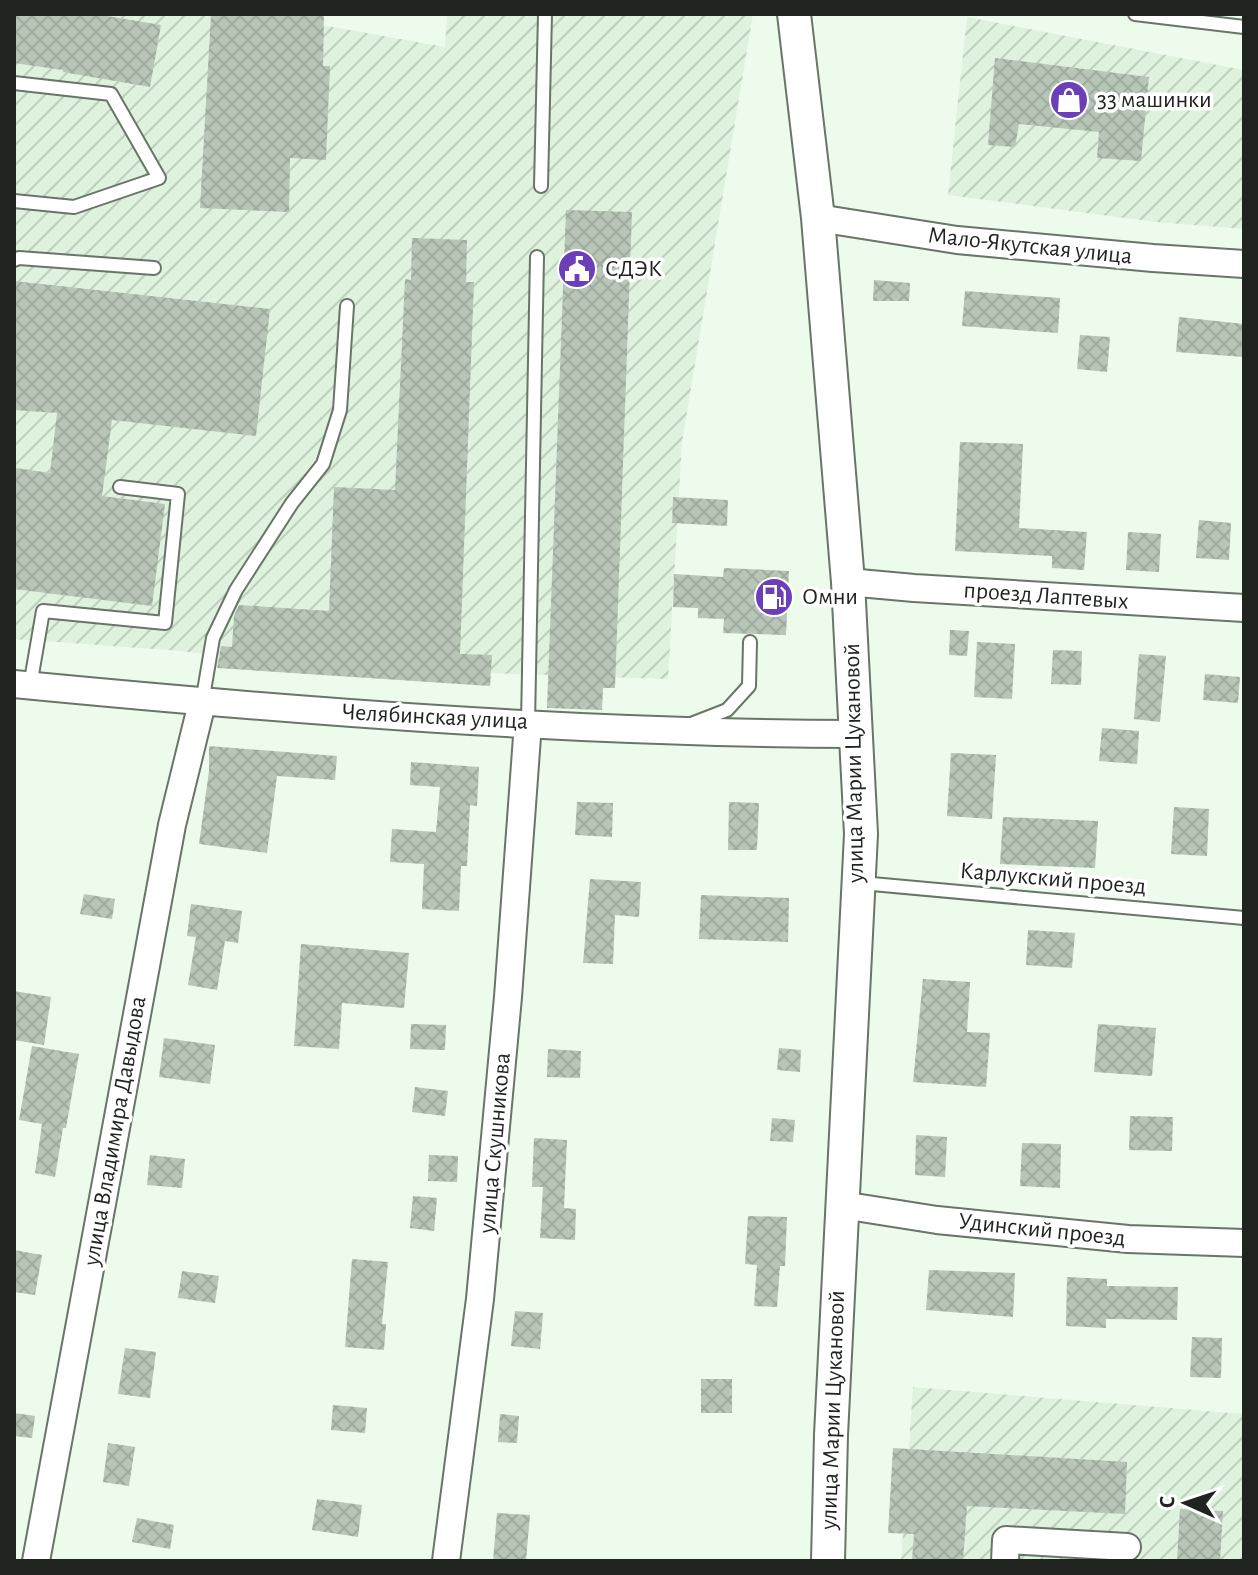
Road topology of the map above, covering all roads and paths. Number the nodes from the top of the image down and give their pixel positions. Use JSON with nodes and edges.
{"nodes":[{"id":1,"x":545,"y":14,"type":"edge"},
{"id":2,"x":794,"y":14,"type":"edge"},
{"id":3,"x":1135,"y":14,"type":"edge"},
{"id":4,"x":1244,"y":27,"type":"edge"},
{"id":5,"x":14,"y":83,"type":"edge"},
{"id":6,"x":541,"y":186,"type":"dead end"},
{"id":7,"x":14,"y":201,"type":"edge"},
{"id":8,"x":818,"y":218,"type":"junction"},
{"id":9,"x":537,"y":257,"type":"dead end"},
{"id":10,"x":14,"y":260,"type":"edge"},
{"id":11,"x":1244,"y":264,"type":"edge"},
{"id":12,"x":154,"y":268,"type":"dead end"},
{"id":13,"x":347,"y":306,"type":"dead end"},
{"id":14,"x":120,"y":487,"type":"dead end"},
{"id":15,"x":848,"y":582,"type":"junction"},
{"id":16,"x":1244,"y":608,"type":"edge"},
{"id":17,"x":750,"y":642,"type":"dead end"},
{"id":18,"x":22,"y":685,"type":"edge"},
{"id":19,"x":202,"y":703,"type":"junction"},
{"id":20,"x":528,"y":723,"type":"junction"},
{"id":21,"x":677,"y":729,"type":"junction"},
{"id":22,"x":856,"y":734,"type":"junction"},
{"id":23,"x":858,"y":883,"type":"junction"},
{"id":24,"x":1244,"y":918,"type":"edge"},
{"id":25,"x":842,"y":1205,"type":"junction"},
{"id":26,"x":1244,"y":1243,"type":"edge"},
{"id":27,"x":1127,"y":1547,"type":"dead end"},
{"id":28,"x":36,"y":1561,"type":"edge"},
{"id":29,"x":446,"y":1561,"type":"edge"},
{"id":30,"x":828,"y":1561,"type":"edge"},
{"id":31,"x":1005,"y":1561,"type":"edge"}],
"edges":[{"from":1,"to":6,"type":"lane"},
{"from":2,"to":8,"type":"street","name":"улица Марии Цукановой"},
{"from":3,"to":4,"type":"lane"},
{"from":5,"to":7,"type":"lane"},
{"from":8,"to":11,"type":"street","name":"Мало-Якутская улица"},
{"from":8,"to":15,"type":"street","name":"улица Марии Цукановой"},
{"from":9,"to":20,"type":"lane"},
{"from":10,"to":12,"type":"lane"},
{"from":13,"to":19,"type":"lane"},
{"from":14,"to":18,"type":"lane"},
{"from":15,"to":16,"type":"street","name":"проезд Лаптевых"},
{"from":15,"to":22,"type":"street","name":"улица Марии Цукановой"},
{"from":17,"to":21,"type":"lane"},
{"from":18,"to":19,"type":"street","name":"Челябинская улица"},
{"from":19,"to":20,"type":"street","name":"Челябинская улица"},
{"from":19,"to":28,"type":"street","name":"улица Владимира Давыдова"},
{"from":20,"to":21,"type":"street","name":"Челябинская улица"},
{"from":20,"to":29,"type":"street","name":"улица Скушникова"},
{"from":21,"to":22,"type":"street","name":"Челябинская улица"},
{"from":22,"to":23,"type":"street","name":"улица Марии Цукановой"},
{"from":23,"to":24,"type":"lane","name":"Карлукский проезд"},
{"from":23,"to":25,"type":"street","name":"улица Марии Цукановой"},
{"from":25,"to":26,"type":"street","name":"Удинский проезд"},
{"from":25,"to":30,"type":"street","name":"улица Марии Цукановой"},
{"from":27,"to":31,"type":"street"}]}
